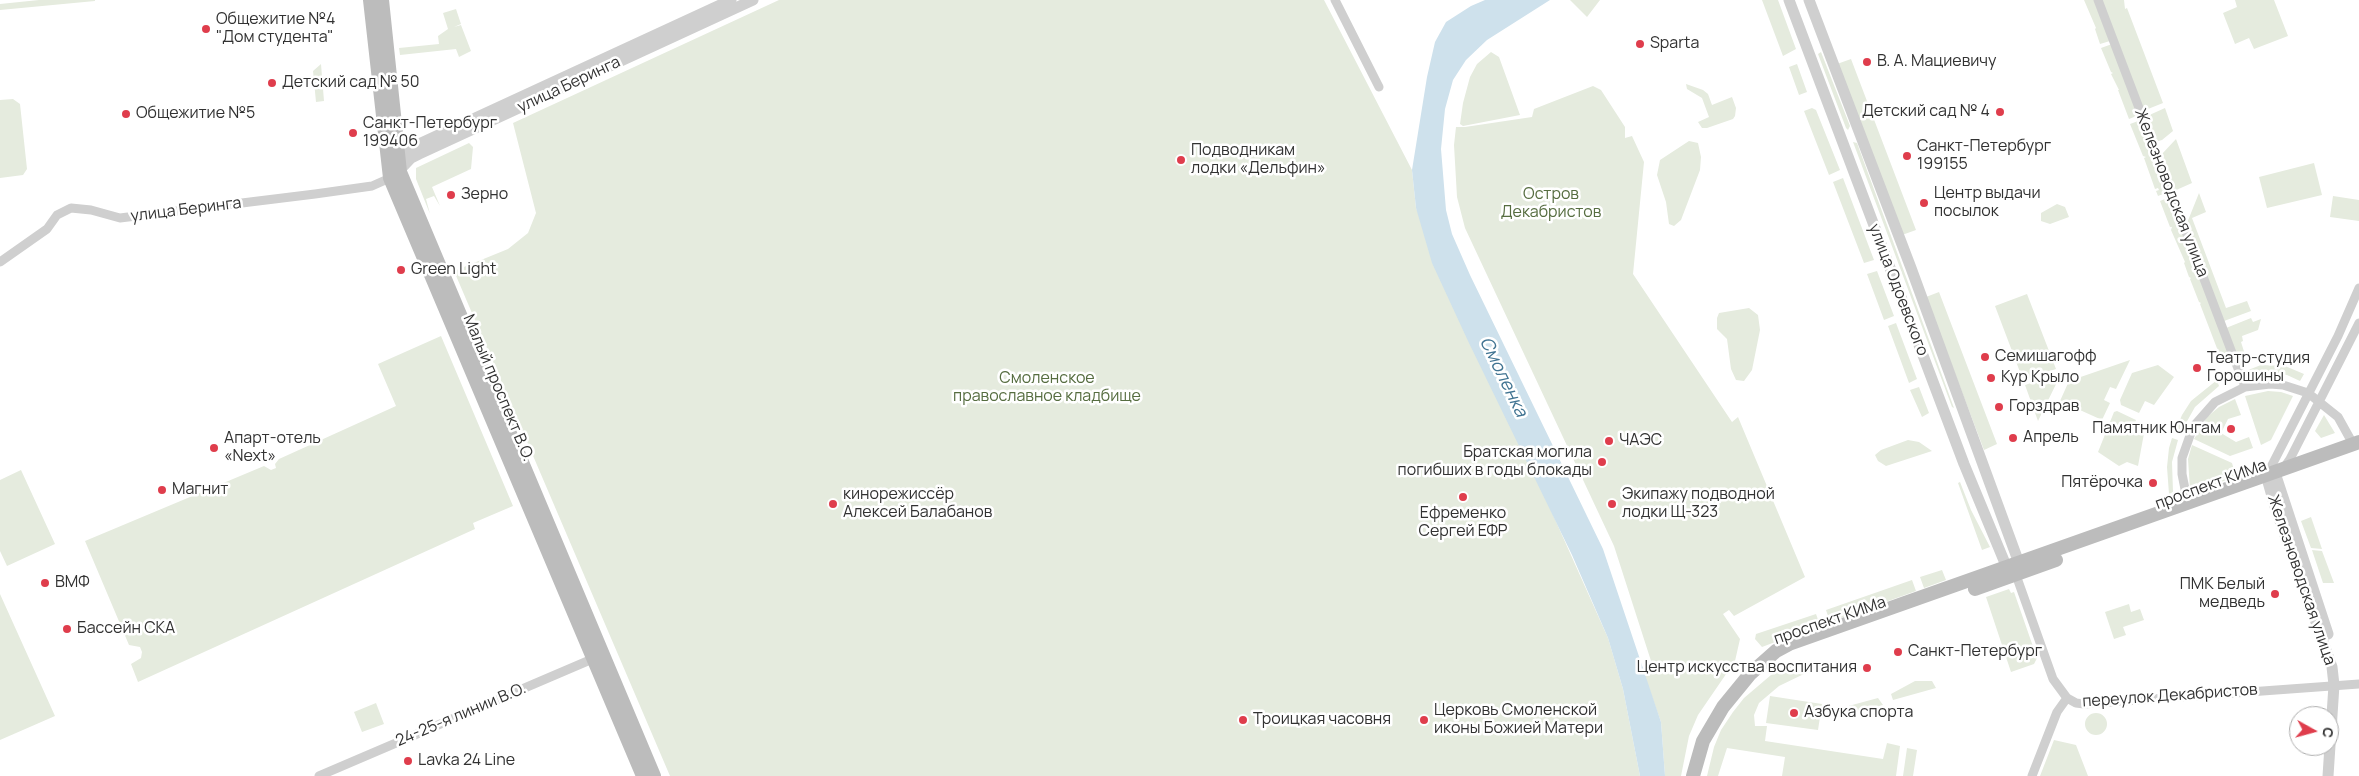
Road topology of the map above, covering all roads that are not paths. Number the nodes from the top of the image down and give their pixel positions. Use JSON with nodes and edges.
{"nodes":[{"id":1,"x":370,"y":0,"type":"edge"},
{"id":2,"x":382,"y":0,"type":"edge"},
{"id":3,"x":731,"y":0,"type":"edge"},
{"id":4,"x":754,"y":0,"type":"edge"},
{"id":5,"x":1335,"y":0,"type":"edge"},
{"id":6,"x":1789,"y":0,"type":"edge"},
{"id":7,"x":1809,"y":0,"type":"edge"},
{"id":8,"x":2098,"y":0,"type":"edge"},
{"id":9,"x":1379,"y":87,"type":"dead end"},
{"id":10,"x":1859,"y":132,"type":"junction"},
{"id":11,"x":1841,"y":139,"type":"junction"},
{"id":12,"x":397,"y":157,"type":"junction"},
{"id":13,"x":395,"y":175,"type":"junction"},
{"id":14,"x":0,"y":262,"type":"edge"},
{"id":15,"x":2359,"y":288,"type":"edge"},
{"id":16,"x":2359,"y":323,"type":"edge"},
{"id":17,"x":2245,"y":387,"type":"junction"},
{"id":18,"x":2308,"y":393,"type":"junction"},
{"id":19,"x":2320,"y":401,"type":"junction"},
{"id":20,"x":1963,"y":411,"type":"junction"},
{"id":21,"x":1946,"y":417,"type":"junction"},
{"id":22,"x":2357,"y":445,"type":"edge"},
{"id":23,"x":2274,"y":477,"type":"junction"},
{"id":24,"x":2188,"y":504,"type":"junction"},
{"id":25,"x":2014,"y":569,"type":"junction"},
{"id":26,"x":598,"y":656,"type":"junction"},
{"id":27,"x":2359,"y":684,"type":"edge"},
{"id":28,"x":2337,"y":685,"type":"junction"},
{"id":29,"x":2067,"y":698,"type":"junction"},
{"id":30,"x":319,"y":776,"type":"edge"},
{"id":31,"x":643,"y":776,"type":"edge"},
{"id":32,"x":654,"y":776,"type":"edge"},
{"id":33,"x":1693,"y":776,"type":"edge"},
{"id":34,"x":2032,"y":776,"type":"edge"},
{"id":35,"x":2328,"y":776,"type":"edge"},
{"id":36,"x":2335,"y":776,"type":"edge"}],
"edges":[{"from":1,"to":13,"type":"main road","name":"Малый проспект В.О."},
{"from":2,"to":12,"type":"main road","name":"Малый проспект В.О."},
{"from":3,"to":12,"type":"street","name":"улица Беринга"},
{"from":4,"to":13,"type":"street","name":"улица Беринга"},
{"from":5,"to":9,"type":"street"},
{"from":6,"to":11,"type":"street","name":"улица Одоевского"},
{"from":7,"to":10,"type":"street","name":"улица Одоевского"},
{"from":8,"to":17,"type":"street","name":"Железноводская улица"},
{"from":10,"to":11,"type":"street"},
{"from":10,"to":20,"type":"street","name":"улица Одоевского"},
{"from":11,"to":21,"type":"street","name":"улица Одоевского"},
{"from":12,"to":13,"type":"main road","name":"Малый проспект В.О."},
{"from":13,"to":14,"type":"street","name":"улица Беринга"},
{"from":13,"to":26,"type":"main road","name":"Малый проспект В.О."},
{"from":15,"to":18,"type":"street"},
{"from":16,"to":19,"type":"street"},
{"from":17,"to":18,"type":"street"},
{"from":17,"to":24,"type":"street"},
{"from":18,"to":19,"type":"street"},
{"from":18,"to":23,"type":"street"},
{"from":19,"to":22,"type":"street"},
{"from":19,"to":23,"type":"street"},
{"from":20,"to":21,"type":"street"},
{"from":20,"to":25,"type":"street","name":"улица Одоевского"},
{"from":21,"to":25,"type":"street","name":"улица Одоевского"},
{"from":22,"to":23,"type":"main road","name":"проспект КИМа"},
{"from":23,"to":24,"type":"main road","name":"проспект КИМа"},
{"from":23,"to":25,"type":"main road","name":"проспект КИМа"},
{"from":23,"to":28,"type":"street","name":"Железноводская улица"},
{"from":24,"to":25,"type":"main road","name":"проспект КИМа"},
{"from":25,"to":29,"type":"street","name":"улица Одоевского"},
{"from":25,"to":33,"type":"main road","name":"проспект КИМа"},
{"from":26,"to":30,"type":"street","name":"24-25-я линии В.О."},
{"from":26,"to":31,"type":"main road","name":"Малый проспект В.О."},
{"from":26,"to":32,"type":"main road","name":"Малый проспект В.О."},
{"from":27,"to":28,"type":"street","name":"переулок Декабристов"},
{"from":28,"to":29,"type":"street","name":"переулок Декабристов"},
{"from":28,"to":35,"type":"street","name":"Железноводская улица"},
{"from":28,"to":36,"type":"street","name":"Железноводская улица"},
{"from":29,"to":34,"type":"street","name":"переулок Декабристов"}]}
